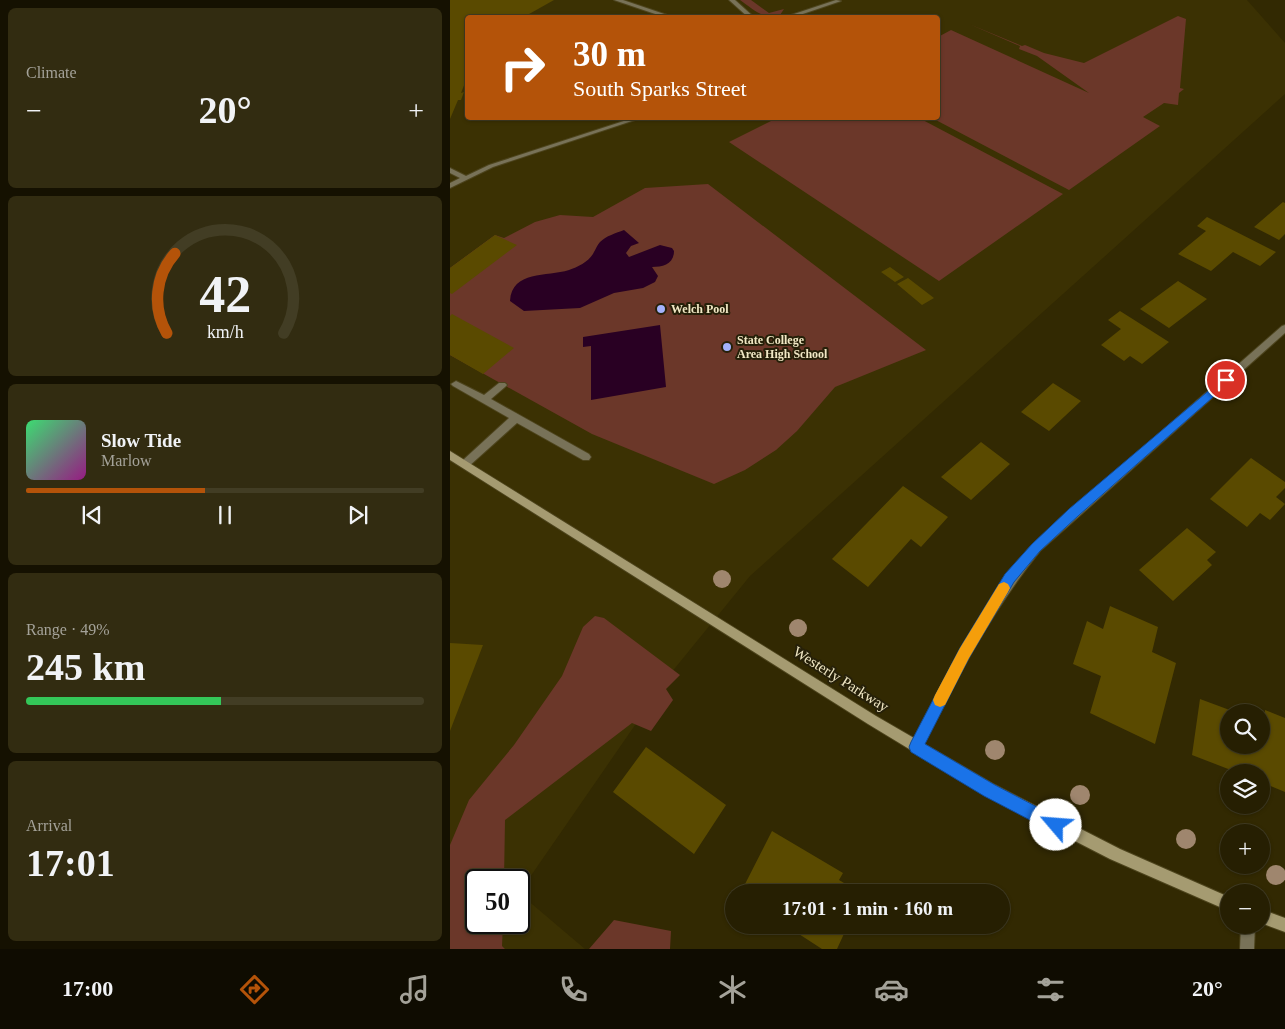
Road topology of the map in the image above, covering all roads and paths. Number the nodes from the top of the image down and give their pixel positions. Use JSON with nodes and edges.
{"nodes":[{"id":1,"x":617,"y":0,"type":"edge"},
{"id":2,"x":732,"y":0,"type":"edge"},
{"id":3,"x":838,"y":2,"type":"dead end"},
{"id":4,"x":666,"y":15,"type":"edge"},
{"id":5,"x":750,"y":15,"type":"edge"},
{"id":6,"x":794,"y":15,"type":"edge"},
{"id":7,"x":631,"y":120,"type":"edge"},
{"id":8,"x":450,"y":170,"type":"edge"},
{"id":9,"x":465,"y":178,"type":"junction"},
{"id":10,"x":450,"y":186,"type":"edge"},
{"id":11,"x":1284,"y":330,"type":"edge"},
{"id":12,"x":456,"y":384,"type":"dead end"},
{"id":13,"x":502,"y":385,"type":"dead end"},
{"id":14,"x":484,"y":400,"type":"junction"},
{"id":15,"x":516,"y":418,"type":"junction"},
{"id":16,"x":450,"y":455,"type":"edge"},
{"id":17,"x":586,"y":457,"type":"dead end"},
{"id":18,"x":465,"y":464,"type":"junction"},
{"id":19,"x":916,"y":747,"type":"junction"},
{"id":20,"x":1220,"y":900,"type":"edge"},
{"id":21,"x":1270,"y":919,"type":"edge"},
{"id":22,"x":1285,"y":925,"type":"edge"},
{"id":23,"x":1248,"y":934,"type":"edge"},
{"id":24,"x":1247,"y":949,"type":"edge"}],
"edges":[{"from":1,"to":4,"type":"street"},
{"from":2,"to":5,"type":"street"},
{"from":3,"to":6,"type":"street"},
{"from":7,"to":9,"type":"street"},
{"from":8,"to":9,"type":"street"},
{"from":9,"to":10,"type":"street"},
{"from":11,"to":19,"type":"street"},
{"from":12,"to":14,"type":"street"},
{"from":13,"to":14,"type":"street"},
{"from":14,"to":15,"type":"street"},
{"from":15,"to":17,"type":"street"},
{"from":15,"to":18,"type":"street"},
{"from":16,"to":18,"type":"main road","name":"Westerly Parkway"},
{"from":18,"to":19,"type":"main road","name":"Westerly Parkway"},
{"from":19,"to":20,"type":"main road","name":"Westerly Parkway"},
{"from":21,"to":22,"type":"main road"},
{"from":23,"to":24,"type":"street"}]}
